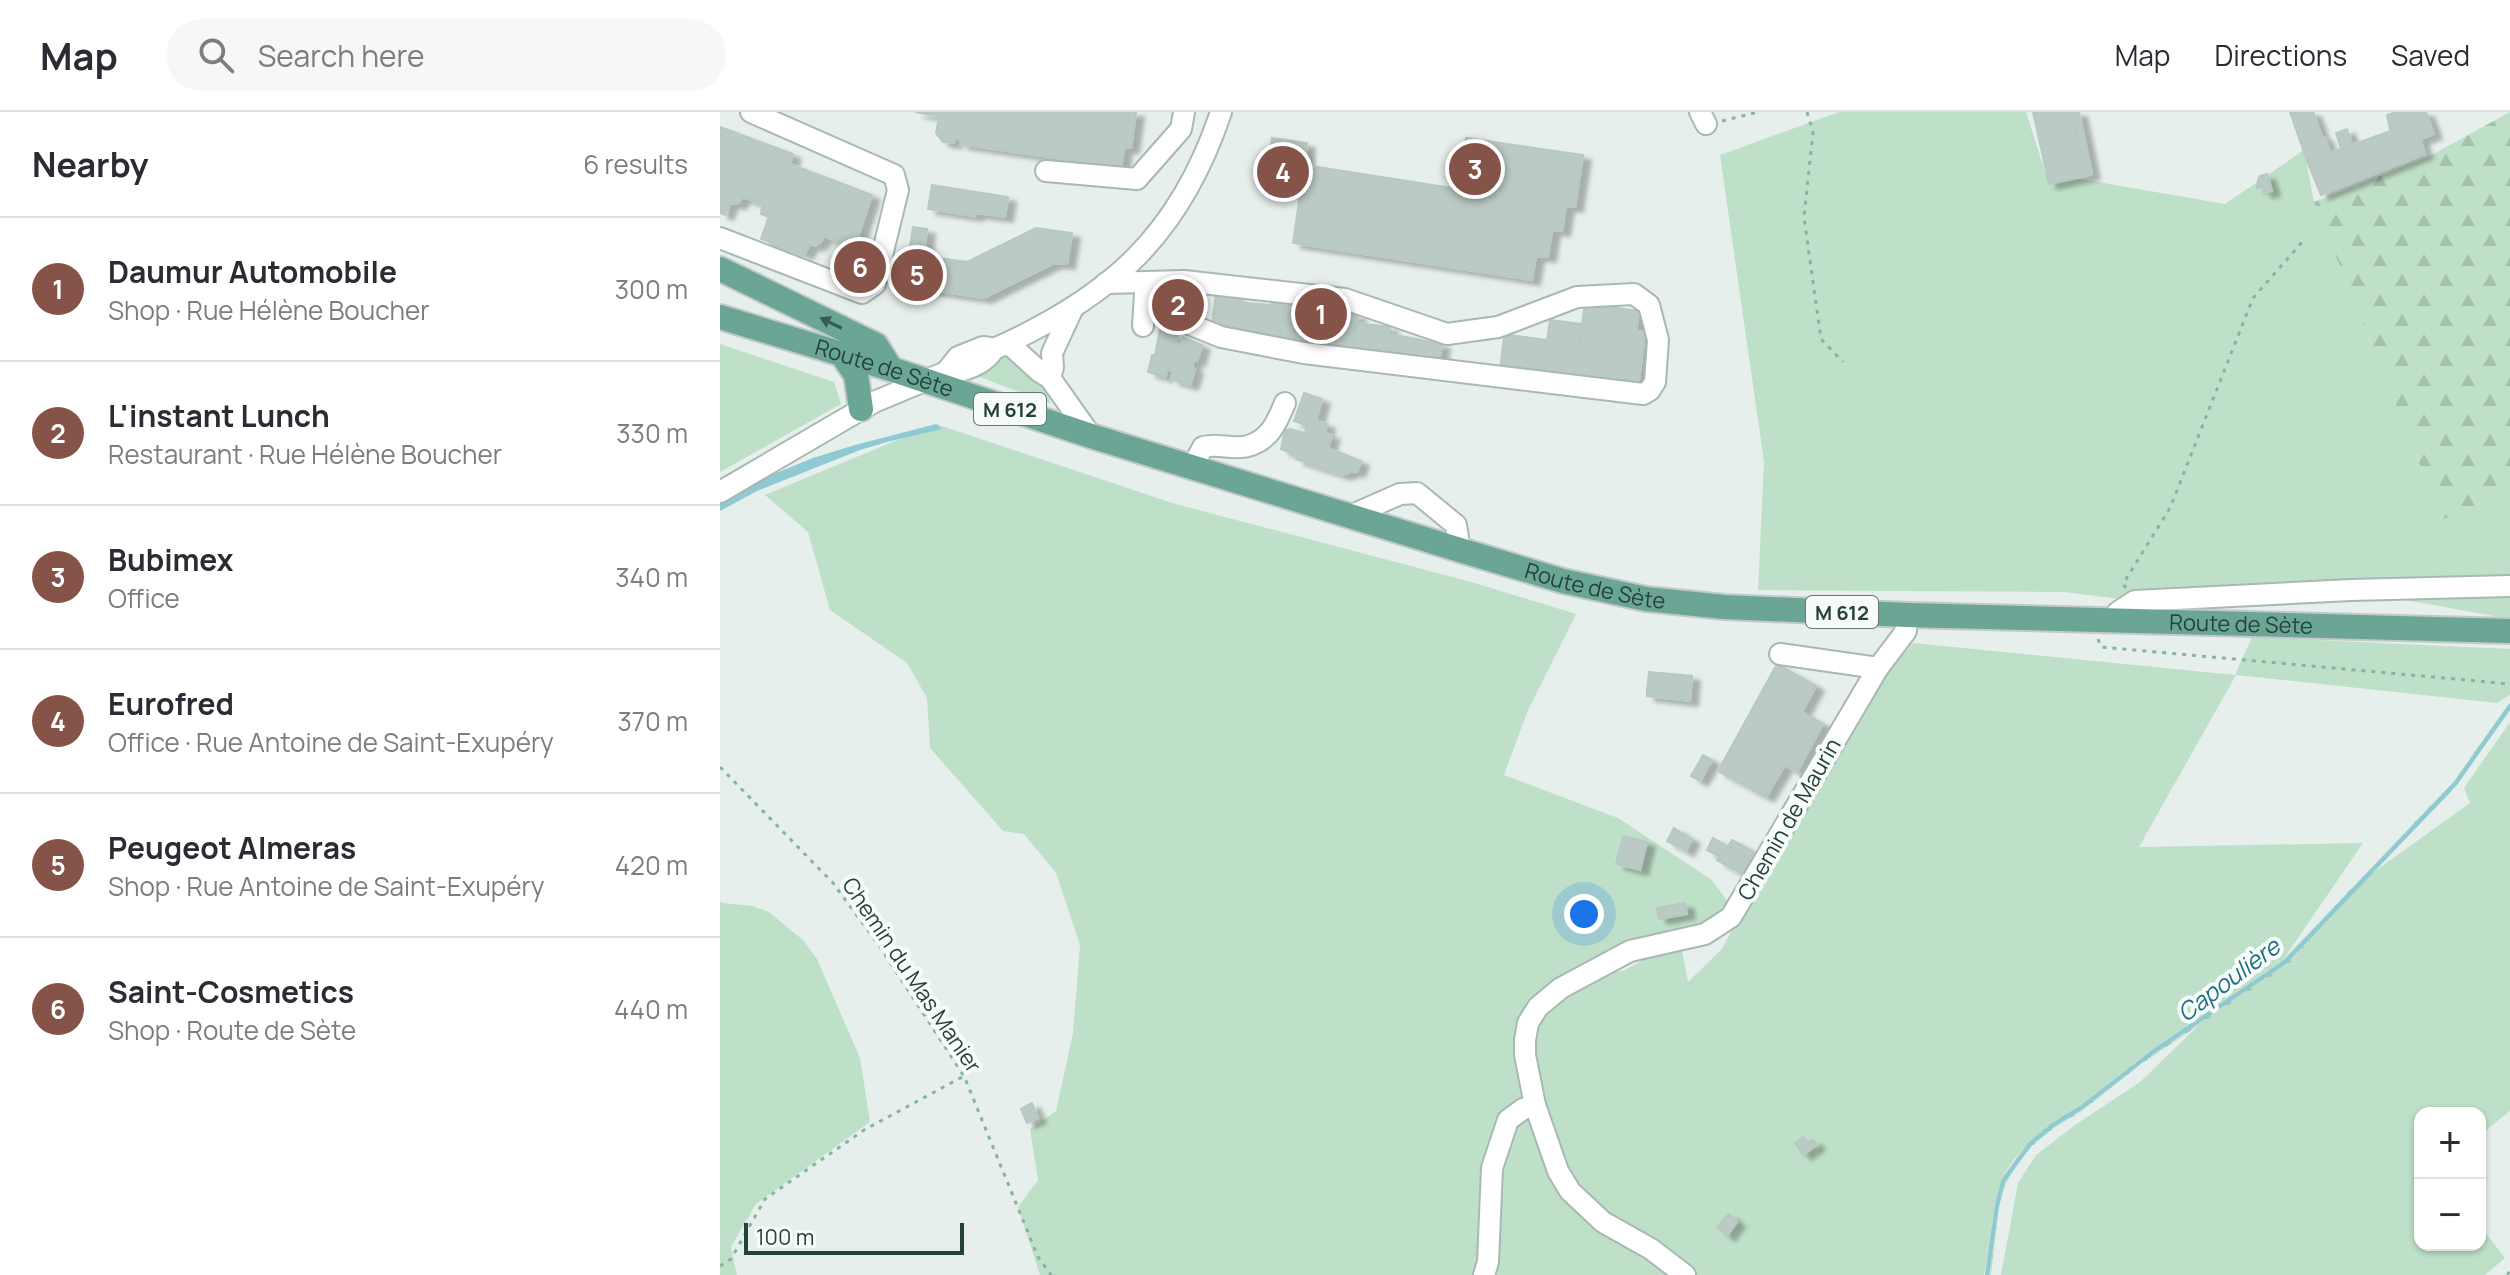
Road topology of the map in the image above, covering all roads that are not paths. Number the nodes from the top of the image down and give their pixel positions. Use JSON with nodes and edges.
{"nodes":[{"id":1,"x":751,"y":112,"type":"edge"},
{"id":2,"x":1184,"y":112,"type":"edge"},
{"id":3,"x":1221,"y":112,"type":"edge"},
{"id":4,"x":1046,"y":171,"type":"dead end"},
{"id":5,"x":720,"y":238,"type":"edge"},
{"id":6,"x":720,"y":269,"type":"edge"},
{"id":7,"x":1145,"y":282,"type":"junction"},
{"id":8,"x":1106,"y":283,"type":"junction"},
{"id":9,"x":1072,"y":310,"type":"junction"},
{"id":10,"x":720,"y":317,"type":"edge"},
{"id":11,"x":1001,"y":346,"type":"junction"},
{"id":12,"x":841,"y":353,"type":"junction"},
{"id":13,"x":891,"y":369,"type":"junction"},
{"id":14,"x":938,"y":376,"type":"junction"},
{"id":15,"x":1050,"y":378,"type":"junction"},
{"id":16,"x":1285,"y":403,"type":"dead end"},
{"id":17,"x":861,"y":409,"type":"junction"},
{"id":18,"x":1091,"y":436,"type":"junction"},
{"id":19,"x":1192,"y":467,"type":"junction"},
{"id":20,"x":720,"y":492,"type":"edge"},
{"id":21,"x":1350,"y":516,"type":"junction"},
{"id":22,"x":1460,"y":550,"type":"junction"},
{"id":23,"x":2510,"y":586,"type":"edge"},
{"id":24,"x":1907,"y":615,"type":"junction"},
{"id":25,"x":2105,"y":621,"type":"junction"},
{"id":26,"x":2510,"y":631,"type":"edge"},
{"id":27,"x":1780,"y":654,"type":"dead end"},
{"id":28,"x":1878,"y":668,"type":"junction"},
{"id":29,"x":1535,"y":1105,"type":"junction"},
{"id":30,"x":1484,"y":1275,"type":"edge"},
{"id":31,"x":1685,"y":1275,"type":"edge"}],
"edges":[{"from":1,"to":5,"type":"street"},
{"from":2,"to":4,"type":"street"},
{"from":3,"to":8,"type":"street"},
{"from":13,"to":6,"type":"main road","one_way":true},
{"from":7,"to":7,"type":"street"},
{"from":7,"to":8,"type":"street"},
{"from":8,"to":9,"type":"street"},
{"from":9,"to":11,"type":"street"},
{"from":9,"to":15,"type":"street"},
{"from":10,"to":12,"type":"main road","name":"Route de Sète","number":"M 612"},
{"from":11,"to":14,"type":"street"},
{"from":11,"to":15,"type":"street"},
{"from":12,"to":13,"type":"main road","name":"Route de Sète","number":"M 612"},
{"from":12,"to":17,"type":"main road"},
{"from":13,"to":14,"type":"main road","name":"Route de Sète","number":"M 612"},
{"from":14,"to":17,"type":"street"},
{"from":14,"to":18,"type":"main road","name":"Route de Sète","number":"M 612"},
{"from":15,"to":18,"type":"street"},
{"from":16,"to":19,"type":"street"},
{"from":17,"to":20,"type":"street"},
{"from":18,"to":19,"type":"main road","name":"Route de Sète","number":"M 612"},
{"from":19,"to":21,"type":"main road","name":"Route de Sète","number":"M 612"},
{"from":21,"to":22,"type":"main road","name":"Route de Sète","number":"M 612"},
{"from":21,"to":22,"type":"street"},
{"from":22,"to":24,"type":"main road","name":"Route de Sète","number":"M 612"},
{"from":23,"to":25,"type":"street"},
{"from":24,"to":25,"type":"main road","name":"Route de Sète","number":"M 612"},
{"from":24,"to":28,"type":"street","name":"Chemin de Maurin"},
{"from":25,"to":26,"type":"main road","name":"Route de Sète","number":"M 612"},
{"from":27,"to":28,"type":"street"},
{"from":28,"to":29,"type":"street","name":"Chemin de Maurin"},
{"from":29,"to":30,"type":"street"},
{"from":29,"to":31,"type":"street","name":"Chemin de Maurin"}]}
